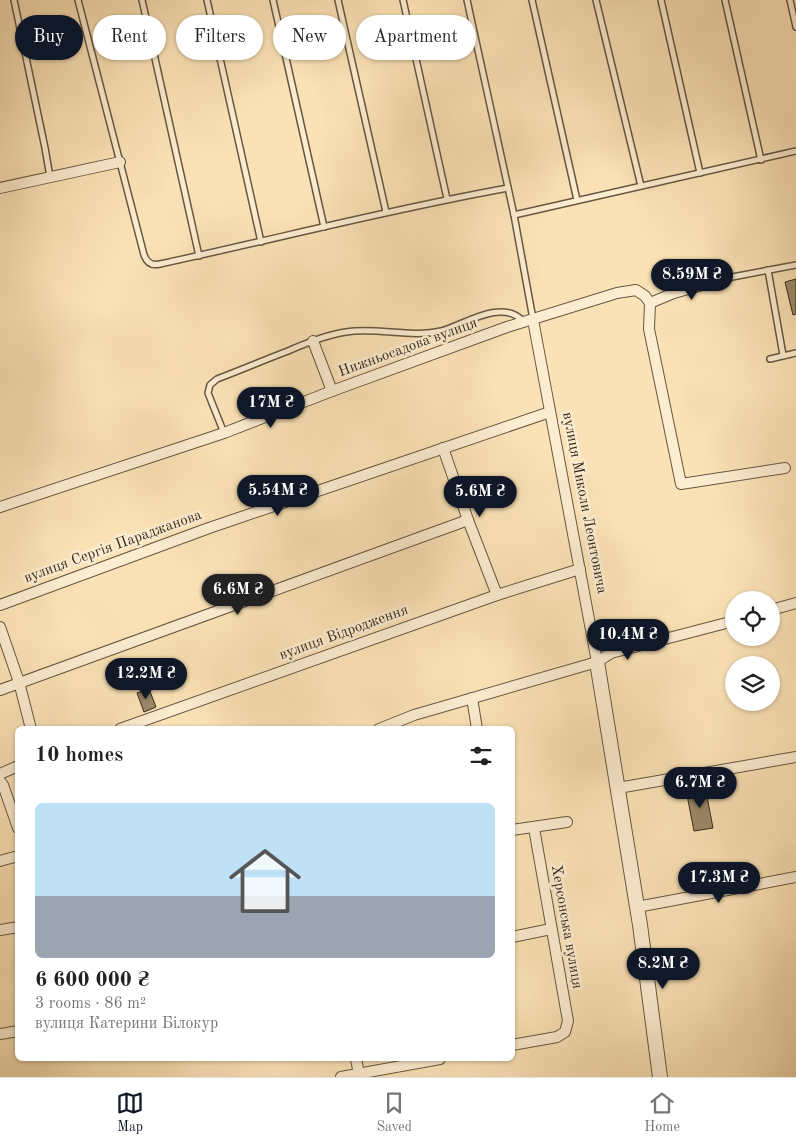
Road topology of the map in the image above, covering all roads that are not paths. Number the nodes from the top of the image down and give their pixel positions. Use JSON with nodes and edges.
{"nodes":[{"id":1,"x":14,"y":0,"type":"edge"},
{"id":2,"x":78,"y":0,"type":"edge"},
{"id":3,"x":142,"y":0,"type":"edge"},
{"id":4,"x":207,"y":0,"type":"edge"},
{"id":5,"x":273,"y":0,"type":"edge"},
{"id":6,"x":338,"y":0,"type":"edge"},
{"id":7,"x":403,"y":0,"type":"edge"},
{"id":8,"x":467,"y":0,"type":"edge"},
{"id":9,"x":532,"y":0,"type":"edge"},
{"id":10,"x":596,"y":0,"type":"edge"},
{"id":11,"x":661,"y":0,"type":"edge"},
{"id":12,"x":725,"y":0,"type":"edge"},
{"id":13,"x":790,"y":0,"type":"edge"},
{"id":14,"x":796,"y":27,"type":"edge"},
{"id":15,"x":796,"y":151,"type":"edge"},
{"id":16,"x":761,"y":160,"type":"junction"},
{"id":17,"x":120,"y":162,"type":"junction"},
{"id":18,"x":700,"y":173,"type":"junction"},
{"id":19,"x":50,"y":177,"type":"junction"},
{"id":20,"x":640,"y":186,"type":"junction"},
{"id":21,"x":0,"y":188,"type":"edge"},
{"id":22,"x":508,"y":188,"type":"junction"},
{"id":23,"x":447,"y":199,"type":"junction"},
{"id":24,"x":577,"y":200,"type":"junction"},
{"id":25,"x":386,"y":212,"type":"junction"},
{"id":26,"x":514,"y":215,"type":"junction"},
{"id":27,"x":324,"y":227,"type":"junction"},
{"id":28,"x":261,"y":242,"type":"junction"},
{"id":29,"x":199,"y":256,"type":"junction"},
{"id":30,"x":796,"y":265,"type":"edge"},
{"id":31,"x":768,"y":270,"type":"junction"},
{"id":32,"x":727,"y":278,"type":"joint"},
{"id":33,"x":650,"y":303,"type":"junction"},
{"id":34,"x":529,"y":321,"type":"junction"},
{"id":35,"x":314,"y":341,"type":"junction"},
{"id":36,"x":796,"y":352,"type":"edge"},
{"id":37,"x":783,"y":356,"type":"junction"},
{"id":38,"x":770,"y":358,"type":"dead end"},
{"id":39,"x":332,"y":391,"type":"junction"},
{"id":40,"x":550,"y":412,"type":"junction"},
{"id":41,"x":224,"y":433,"type":"junction"},
{"id":42,"x":443,"y":448,"type":"junction"},
{"id":43,"x":785,"y":468,"type":"dead end"},
{"id":44,"x":0,"y":507,"type":"edge"},
{"id":45,"x":468,"y":520,"type":"junction"},
{"id":46,"x":580,"y":569,"type":"junction"},
{"id":47,"x":497,"y":595,"type":"junction"},
{"id":48,"x":796,"y":603,"type":"edge"},
{"id":49,"x":0,"y":605,"type":"edge"},
{"id":50,"x":780,"y":607,"type":"edge"},
{"id":51,"x":725,"y":623,"type":"edge"},
{"id":52,"x":0,"y":627,"type":"edge"},
{"id":53,"x":597,"y":662,"type":"junction"},
{"id":54,"x":18,"y":682,"type":"junction"},
{"id":55,"x":0,"y":690,"type":"edge"},
{"id":56,"x":472,"y":698,"type":"junction"},
{"id":57,"x":30,"y":726,"type":"edge"},
{"id":58,"x":128,"y":726,"type":"edge"},
{"id":59,"x":386,"y":726,"type":"edge"},
{"id":60,"x":477,"y":726,"type":"edge"},
{"id":61,"x":796,"y":757,"type":"edge"},
{"id":62,"x":15,"y":767,"type":"edge"},
{"id":63,"x":0,"y":774,"type":"edge"},
{"id":64,"x":0,"y":781,"type":"edge"},
{"id":65,"x":618,"y":788,"type":"junction"},
{"id":66,"x":15,"y":819,"type":"edge"},
{"id":67,"x":567,"y":822,"type":"dead end"},
{"id":68,"x":534,"y":828,"type":"junction"},
{"id":69,"x":515,"y":830,"type":"edge"},
{"id":70,"x":15,"y":857,"type":"edge"},
{"id":71,"x":0,"y":861,"type":"edge"},
{"id":72,"x":796,"y":877,"type":"edge"},
{"id":73,"x":637,"y":907,"type":"junction"},
{"id":74,"x":15,"y":928,"type":"edge"},
{"id":75,"x":550,"y":929,"type":"junction"},
{"id":76,"x":0,"y":930,"type":"edge"},
{"id":77,"x":515,"y":936,"type":"edge"},
{"id":78,"x":15,"y":1032,"type":"edge"},
{"id":79,"x":0,"y":1034,"type":"edge"},
{"id":80,"x":515,"y":1045,"type":"edge"},
{"id":81,"x":356,"y":1061,"type":"edge"},
{"id":82,"x":429,"y":1061,"type":"edge"},
{"id":83,"x":359,"y":1074,"type":"junction"},
{"id":84,"x":341,"y":1077,"type":"edge"},
{"id":85,"x":660,"y":1077,"type":"edge"}],
"edges":[{"from":1,"to":19,"type":"lane"},
{"from":2,"to":17,"type":"lane"},
{"from":3,"to":29,"type":"lane"},
{"from":4,"to":28,"type":"lane"},
{"from":5,"to":27,"type":"lane"},
{"from":6,"to":25,"type":"lane"},
{"from":7,"to":23,"type":"lane"},
{"from":8,"to":22,"type":"lane"},
{"from":9,"to":24,"type":"lane"},
{"from":10,"to":20,"type":"lane"},
{"from":11,"to":18,"type":"lane"},
{"from":12,"to":16,"type":"lane"},
{"from":13,"to":14,"type":"lane"},
{"from":15,"to":16,"type":"lane"},
{"from":16,"to":18,"type":"lane"},
{"from":17,"to":19,"type":"street"},
{"from":17,"to":29,"type":"lane"},
{"from":18,"to":20,"type":"lane"},
{"from":19,"to":21,"type":"street"},
{"from":20,"to":24,"type":"lane"},
{"from":22,"to":23,"type":"lane"},
{"from":22,"to":26,"type":"lane"},
{"from":23,"to":25,"type":"lane"},
{"from":24,"to":26,"type":"lane"},
{"from":25,"to":27,"type":"lane"},
{"from":26,"to":34,"type":"lane"},
{"from":27,"to":28,"type":"lane"},
{"from":28,"to":29,"type":"lane"},
{"from":30,"to":31,"type":"lane"},
{"from":31,"to":32,"type":"lane"},
{"from":31,"to":37,"type":"lane"},
{"from":32,"to":33,"type":"street"},
{"from":33,"to":34,"type":"street","name":"Нижньосадова вулиця"},
{"from":33,"to":43,"type":"street"},
{"from":34,"to":35,"type":"lane"},
{"from":34,"to":39,"type":"street","name":"Нижньосадова вулиця"},
{"from":34,"to":40,"type":"street","name":"вулиця Миколи Леонтовича"},
{"from":35,"to":39,"type":"street"},
{"from":35,"to":41,"type":"lane"},
{"from":36,"to":37,"type":"lane"},
{"from":37,"to":38,"type":"lane"},
{"from":39,"to":41,"type":"street","name":"Нижньосадова вулиця"},
{"from":40,"to":42,"type":"street","name":"вулиця Сергія Параджанова"},
{"from":40,"to":46,"type":"street","name":"вулиця Миколи Леонтовича"},
{"from":41,"to":44,"type":"street","name":"Нижньосадова вулиця"},
{"from":42,"to":45,"type":"street"},
{"from":42,"to":49,"type":"street","name":"вулиця Сергія Параджанова"},
{"from":45,"to":47,"type":"street"},
{"from":45,"to":54,"type":"street"},
{"from":46,"to":47,"type":"street","name":"вулиця Відродження"},
{"from":46,"to":53,"type":"street","name":"вулиця Миколи Леонтовича"},
{"from":47,"to":58,"type":"street","name":"вулиця Відродження"},
{"from":48,"to":50,"type":"street"},
{"from":51,"to":53,"type":"street"},
{"from":52,"to":54,"type":"street"},
{"from":53,"to":56,"type":"street"},
{"from":53,"to":65,"type":"street","name":"вулиця Миколи Леонтовича"},
{"from":54,"to":55,"type":"street"},
{"from":54,"to":57,"type":"street"},
{"from":56,"to":59,"type":"street"},
{"from":56,"to":60,"type":"street"},
{"from":61,"to":65,"type":"street"},
{"from":62,"to":63,"type":"street"},
{"from":64,"to":66,"type":"street"},
{"from":65,"to":73,"type":"street","name":"вулиця Миколи Леонтовича"},
{"from":67,"to":68,"type":"street"},
{"from":68,"to":69,"type":"street"},
{"from":68,"to":75,"type":"street","name":"Херсонська вулиця"},
{"from":70,"to":71,"type":"street"},
{"from":72,"to":73,"type":"street"},
{"from":73,"to":85,"type":"street","name":"вулиця Миколи Леонтовича"},
{"from":74,"to":76,"type":"street"},
{"from":75,"to":77,"type":"street"},
{"from":75,"to":80,"type":"street","name":"Херсонська вулиця"},
{"from":78,"to":79,"type":"street"},
{"from":81,"to":83,"type":"street"},
{"from":82,"to":83,"type":"street"},
{"from":83,"to":84,"type":"street"}]}
